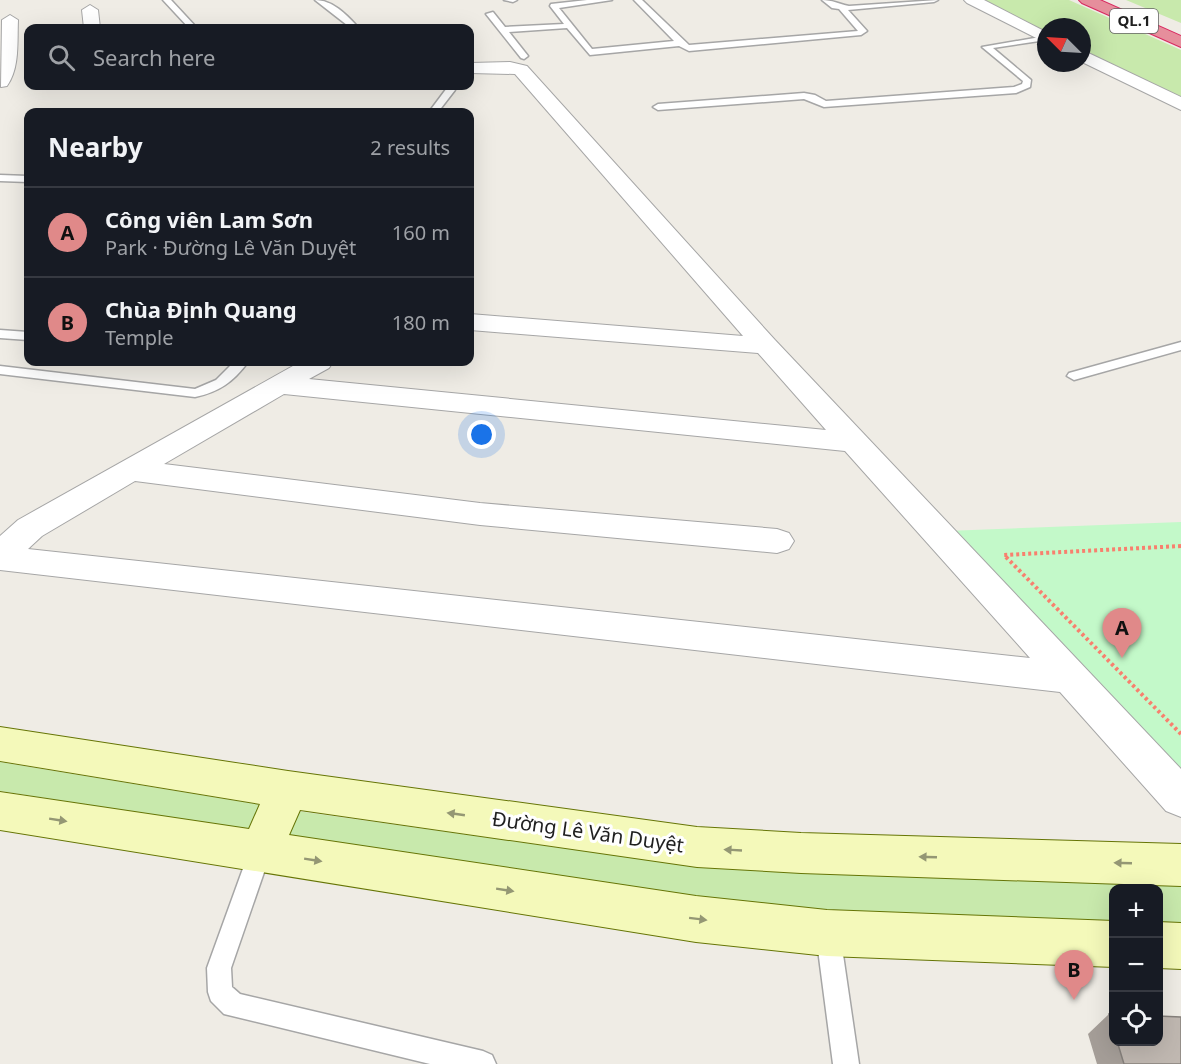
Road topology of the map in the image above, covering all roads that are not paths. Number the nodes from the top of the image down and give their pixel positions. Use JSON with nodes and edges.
{"nodes":[{"id":1,"x":166,"y":0,"type":"edge"},
{"id":2,"x":320,"y":0,"type":"edge"},
{"id":3,"x":508,"y":0,"type":"edge"},
{"id":4,"x":513,"y":0,"type":"edge"},
{"id":5,"x":608,"y":0,"type":"edge"},
{"id":6,"x":638,"y":0,"type":"edge"},
{"id":7,"x":826,"y":0,"type":"edge"},
{"id":8,"x":934,"y":0,"type":"edge"},
{"id":9,"x":972,"y":0,"type":"edge"},
{"id":10,"x":1087,"y":0,"type":"edge"},
{"id":11,"x":1106,"y":0,"type":"edge"},
{"id":12,"x":842,"y":8,"type":"junction"},
{"id":13,"x":90,"y":10,"type":"dead end"},
{"id":14,"x":490,"y":14,"type":"dead end"},
{"id":15,"x":10,"y":21,"type":"dead end"},
{"id":16,"x":92,"y":24,"type":"edge"},
{"id":17,"x":189,"y":24,"type":"edge"},
{"id":18,"x":351,"y":24,"type":"edge"},
{"id":19,"x":568,"y":26,"type":"junction"},
{"id":20,"x":503,"y":30,"type":"junction"},
{"id":21,"x":1181,"y":32,"type":"edge"},
{"id":22,"x":1037,"y":33,"type":"edge"},
{"id":23,"x":1037,"y":39,"type":"edge"},
{"id":24,"x":1181,"y":42,"type":"edge"},
{"id":25,"x":681,"y":43,"type":"junction"},
{"id":26,"x":524,"y":56,"type":"dead end"},
{"id":27,"x":1091,"y":59,"type":"edge"},
{"id":28,"x":474,"y":68,"type":"edge"},
{"id":29,"x":19,"y":81,"type":"dead end"},
{"id":30,"x":0,"y":82,"type":"edge"},
{"id":31,"x":450,"y":90,"type":"dead end"},
{"id":32,"x":1181,"y":104,"type":"edge"},
{"id":33,"x":658,"y":107,"type":"dead end"},
{"id":34,"x":436,"y":108,"type":"edge"},
{"id":35,"x":0,"y":178,"type":"edge"},
{"id":36,"x":24,"y":179,"type":"edge"},
{"id":37,"x":474,"y":322,"type":"edge"},
{"id":38,"x":0,"y":334,"type":"edge"},
{"id":39,"x":24,"y":336,"type":"edge"},
{"id":40,"x":766,"y":345,"type":"junction"},
{"id":41,"x":1181,"y":346,"type":"edge"},
{"id":42,"x":237,"y":366,"type":"edge"},
{"id":43,"x":312,"y":366,"type":"edge"},
{"id":44,"x":0,"y":370,"type":"edge"},
{"id":45,"x":1074,"y":376,"type":"dead end"},
{"id":46,"x":279,"y":385,"type":"junction"},
{"id":47,"x":855,"y":442,"type":"junction"},
{"id":48,"x":128,"y":470,"type":"junction"},
{"id":49,"x":777,"y":541,"type":"dead end"},
{"id":50,"x":0,"y":557,"type":"edge"},
{"id":51,"x":1071,"y":678,"type":"junction"},
{"id":52,"x":0,"y":744,"type":"edge"},
{"id":53,"x":288,"y":790,"type":"junction"},
{"id":54,"x":1181,"y":798,"type":"edge"},
{"id":55,"x":0,"y":811,"type":"edge"},
{"id":56,"x":260,"y":852,"type":"junction"},
{"id":57,"x":1181,"y":865,"type":"edge"},
{"id":58,"x":827,"y":933,"type":"junction"},
{"id":59,"x":1109,"y":944,"type":"edge"},
{"id":60,"x":1163,"y":945,"type":"edge"},
{"id":61,"x":1181,"y":946,"type":"edge"},
{"id":62,"x":483,"y":1064,"type":"edge"},
{"id":63,"x":846,"y":1064,"type":"edge"}],
"edges":[{"from":1,"to":17,"type":"lane"},
{"from":2,"to":18,"type":"lane"},
{"from":3,"to":4,"type":"lane"},
{"from":5,"to":19,"type":"lane"},
{"from":6,"to":25,"type":"lane"},
{"from":7,"to":12,"type":"lane"},
{"from":8,"to":12,"type":"lane"},
{"from":9,"to":22,"type":"street"},
{"from":10,"to":24,"type":"highway","number":"QL.1"},
{"from":11,"to":21,"type":"highway","number":"QL.1"},
{"from":12,"to":25,"type":"lane"},
{"from":13,"to":16,"type":"street"},
{"from":14,"to":20,"type":"lane"},
{"from":15,"to":30,"type":"street"},
{"from":19,"to":20,"type":"lane"},
{"from":19,"to":25,"type":"lane"},
{"from":20,"to":26,"type":"lane"},
{"from":23,"to":33,"type":"lane"},
{"from":27,"to":32,"type":"street"},
{"from":28,"to":40,"type":"street"},
{"from":29,"to":30,"type":"street"},
{"from":31,"to":34,"type":"lane"},
{"from":35,"to":36,"type":"lane"},
{"from":37,"to":40,"type":"street"},
{"from":38,"to":39,"type":"lane"},
{"from":40,"to":47,"type":"street"},
{"from":41,"to":45,"type":"lane"},
{"from":42,"to":44,"type":"lane"},
{"from":43,"to":46,"type":"street"},
{"from":46,"to":47,"type":"street"},
{"from":46,"to":48,"type":"street"},
{"from":47,"to":51,"type":"street"},
{"from":48,"to":49,"type":"street"},
{"from":48,"to":50,"type":"street"},
{"from":50,"to":51,"type":"street"},
{"from":51,"to":54,"type":"street"},
{"from":52,"to":53,"type":"main road","name":"Đường Lê Văn Duyệt"},
{"from":53,"to":56,"type":"main road"},
{"from":57,"to":53,"type":"main road","name":"Đường Lê Văn Duyệt","one_way":true},
{"from":55,"to":56,"type":"main road","one_way":true},
{"from":56,"to":58,"type":"main road","one_way":true},
{"from":56,"to":62,"type":"lane"},
{"from":58,"to":59,"type":"main road"},
{"from":58,"to":63,"type":"lane"},
{"from":60,"to":61,"type":"main road"}]}
